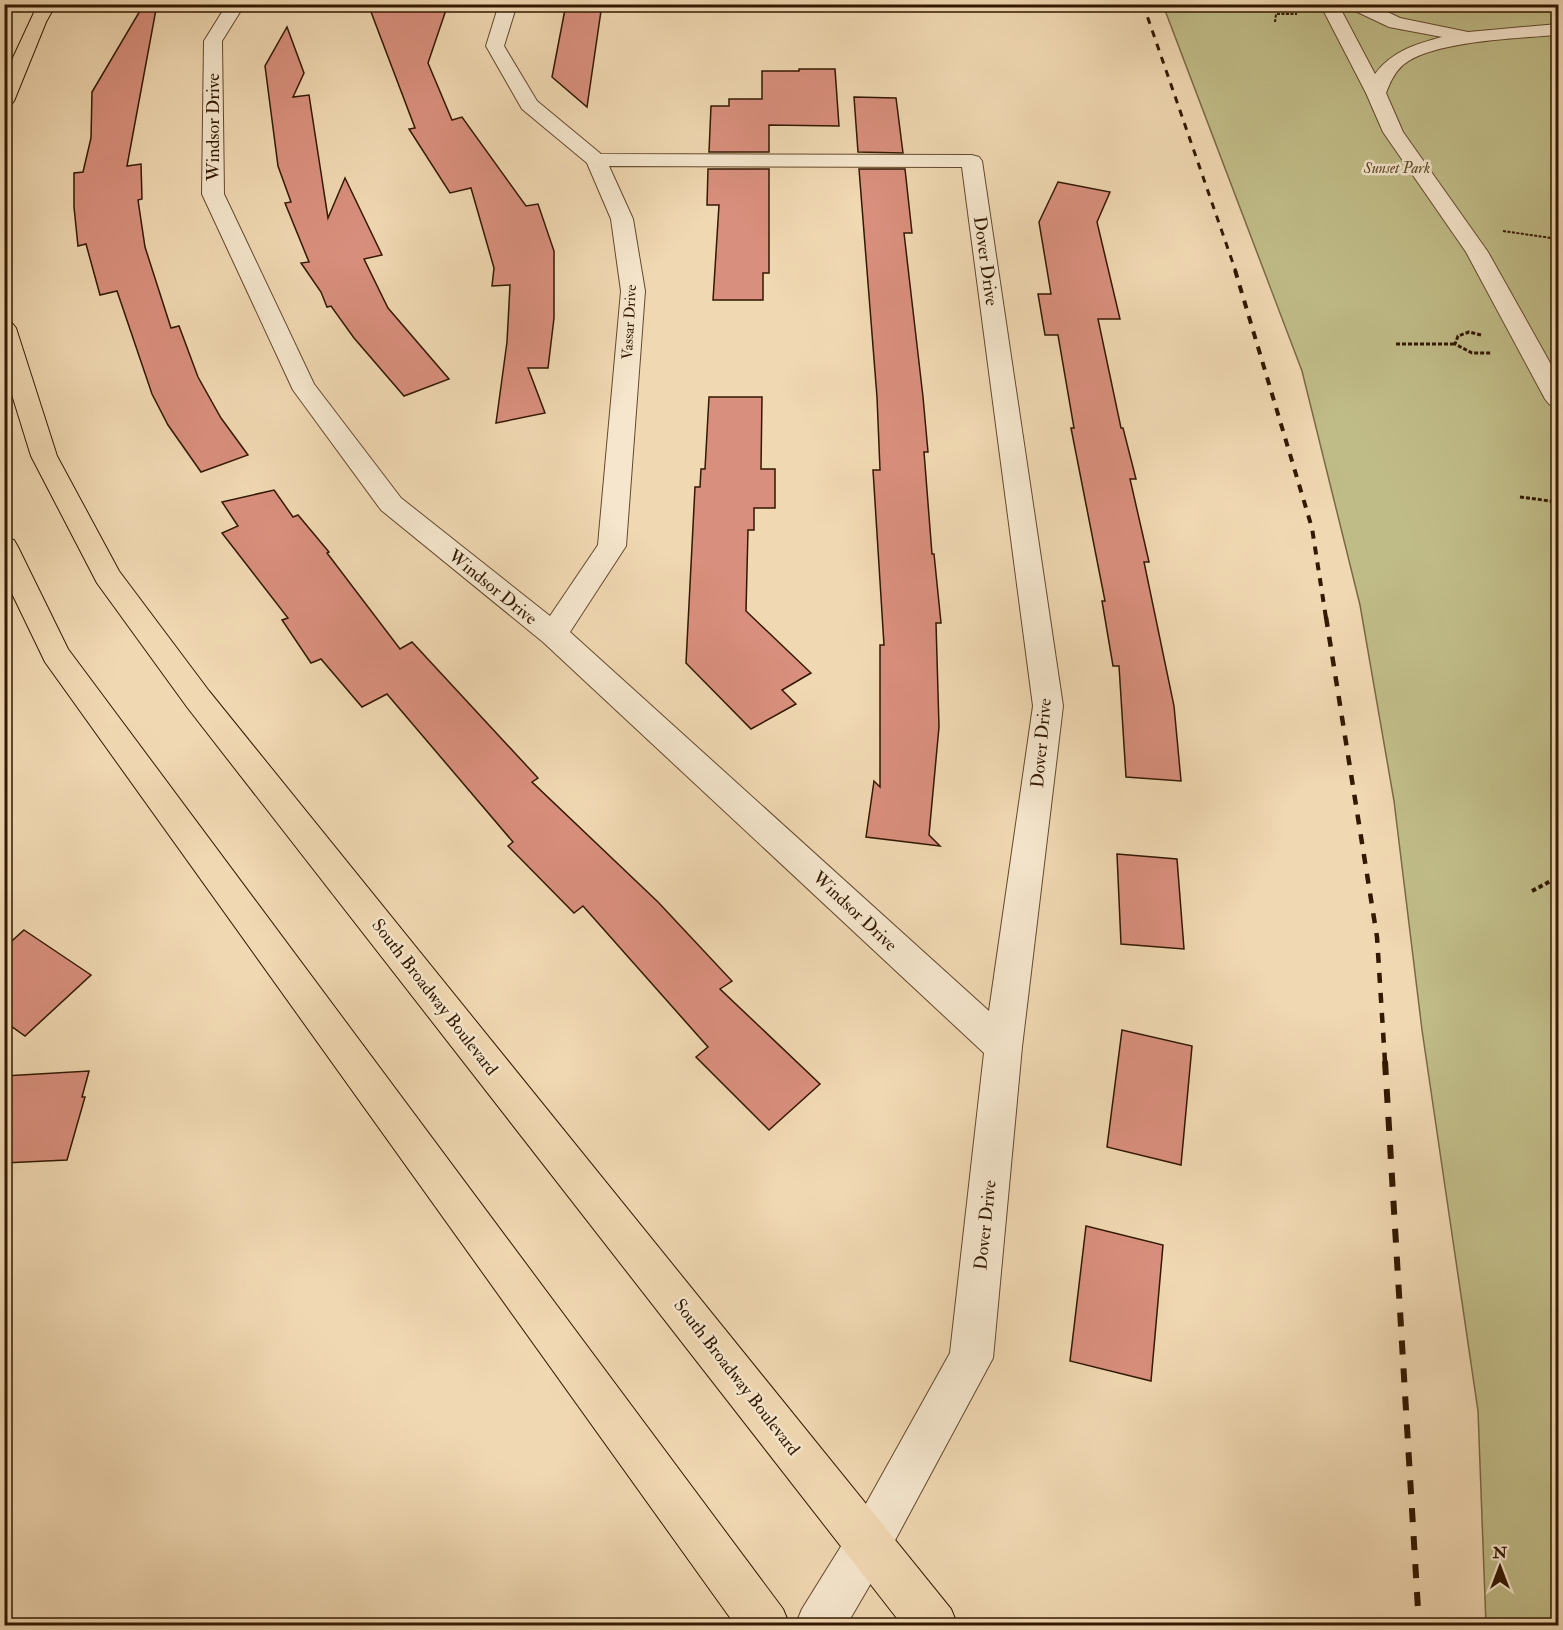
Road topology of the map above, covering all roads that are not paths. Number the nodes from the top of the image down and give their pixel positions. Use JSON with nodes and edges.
{"nodes":[{"id":1,"x":47,"y":4,"type":"edge"},
{"id":2,"x":237,"y":4,"type":"edge"},
{"id":3,"x":508,"y":4,"type":"edge"},
{"id":4,"x":1329,"y":4,"type":"edge"},
{"id":5,"x":1355,"y":4,"type":"edge"},
{"id":6,"x":1558,"y":29,"type":"edge"},
{"id":7,"x":1476,"y":37,"type":"junction"},
{"id":8,"x":1376,"y":93,"type":"junction"},
{"id":9,"x":4,"y":101,"type":"edge"},
{"id":10,"x":596,"y":160,"type":"junction"},
{"id":11,"x":4,"y":328,"type":"edge"},
{"id":12,"x":1558,"y":399,"type":"edge"},
{"id":13,"x":4,"y":546,"type":"edge"},
{"id":14,"x":553,"y":634,"type":"junction"},
{"id":15,"x":1003,"y":1047,"type":"junction"},
{"id":16,"x":869,"y":1544,"type":"junction"},
{"id":17,"x":766,"y":1626,"type":"edge"},
{"id":18,"x":819,"y":1626,"type":"edge"},
{"id":19,"x":934,"y":1626,"type":"edge"}],
"edges":[{"from":1,"to":9,"type":"main road"},
{"from":2,"to":14,"type":"street","name":"Windsor Drive"},
{"from":3,"to":10,"type":"street","name":"Vassar Drive"},
{"from":4,"to":8,"type":"street"},
{"from":5,"to":7,"type":"street"},
{"from":6,"to":7,"type":"street"},
{"from":7,"to":8,"type":"street"},
{"from":8,"to":12,"type":"street"},
{"from":10,"to":14,"type":"street","name":"Vassar Drive"},
{"from":10,"to":15,"type":"street","name":"Dover Drive"},
{"from":11,"to":16,"type":"main road","name":"South Broadway Boulevard"},
{"from":13,"to":17,"type":"main road"},
{"from":14,"to":15,"type":"street","name":"Windsor Drive"},
{"from":15,"to":16,"type":"street","name":"Dover Drive"},
{"from":16,"to":18,"type":"street","name":"Dover Drive"},
{"from":16,"to":19,"type":"main road","name":"South Broadway Boulevard"}]}
